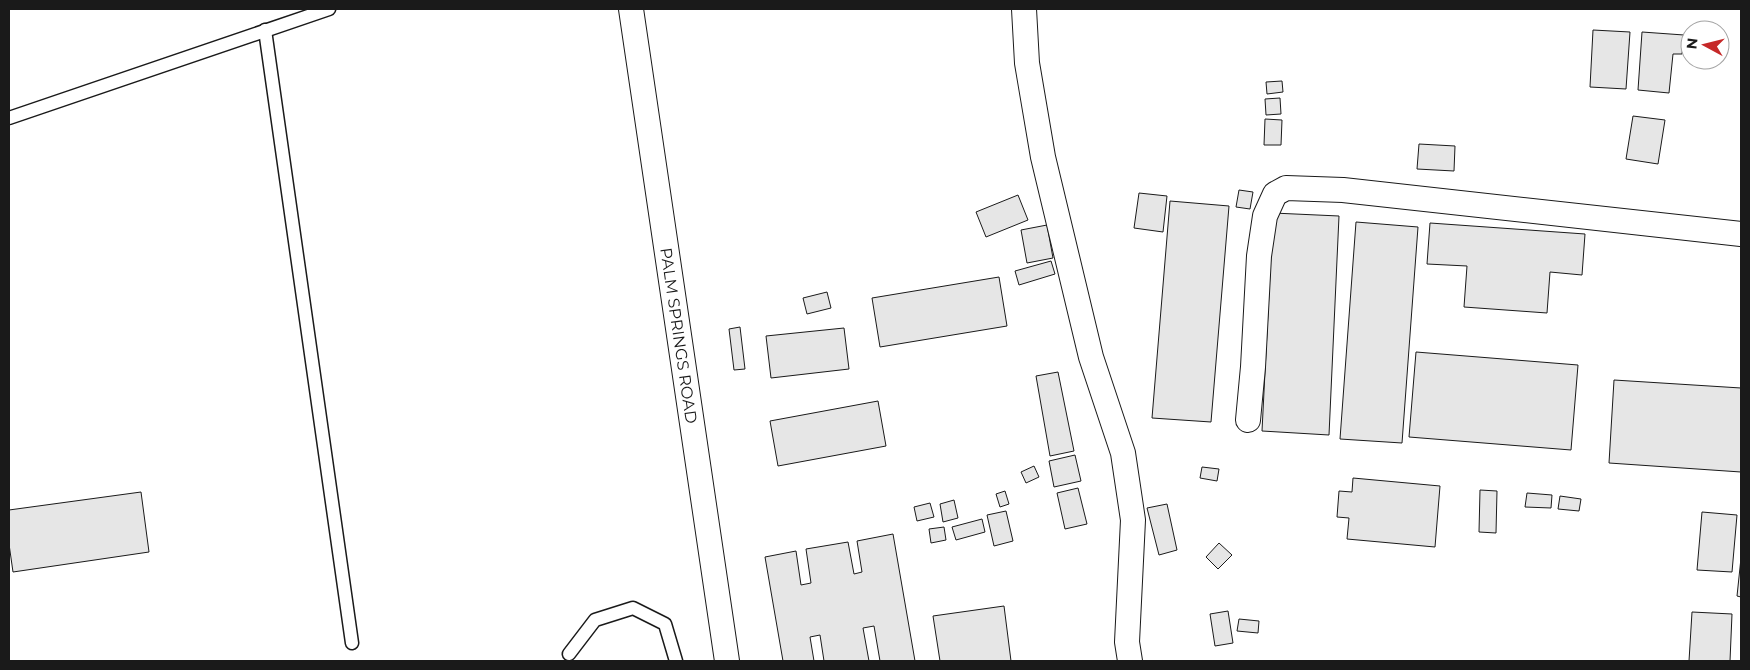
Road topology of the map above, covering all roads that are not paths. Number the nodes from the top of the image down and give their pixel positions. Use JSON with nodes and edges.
{"nodes":[{"id":1,"x":329,"y":9,"type":"edge"},
{"id":2,"x":631,"y":9,"type":"edge"},
{"id":3,"x":1024,"y":9,"type":"edge"},
{"id":4,"x":266,"y":30,"type":"junction"},
{"id":5,"x":9,"y":118,"type":"edge"},
{"id":6,"x":1741,"y":234,"type":"edge"},
{"id":7,"x":1248,"y":420,"type":"dead end"},
{"id":8,"x":352,"y":643,"type":"dead end"},
{"id":9,"x":569,"y":654,"type":"dead end"},
{"id":10,"x":676,"y":661,"type":"edge"},
{"id":11,"x":727,"y":661,"type":"edge"},
{"id":12,"x":1130,"y":661,"type":"edge"}],
"edges":[{"from":1,"to":4,"type":"lane"},
{"from":2,"to":11,"type":"street","name":"PALM SPRINGS ROAD"},
{"from":3,"to":12,"type":"street"},
{"from":4,"to":5,"type":"lane"},
{"from":4,"to":8,"type":"lane"},
{"from":6,"to":7,"type":"street"},
{"from":9,"to":10,"type":"lane"}]}
